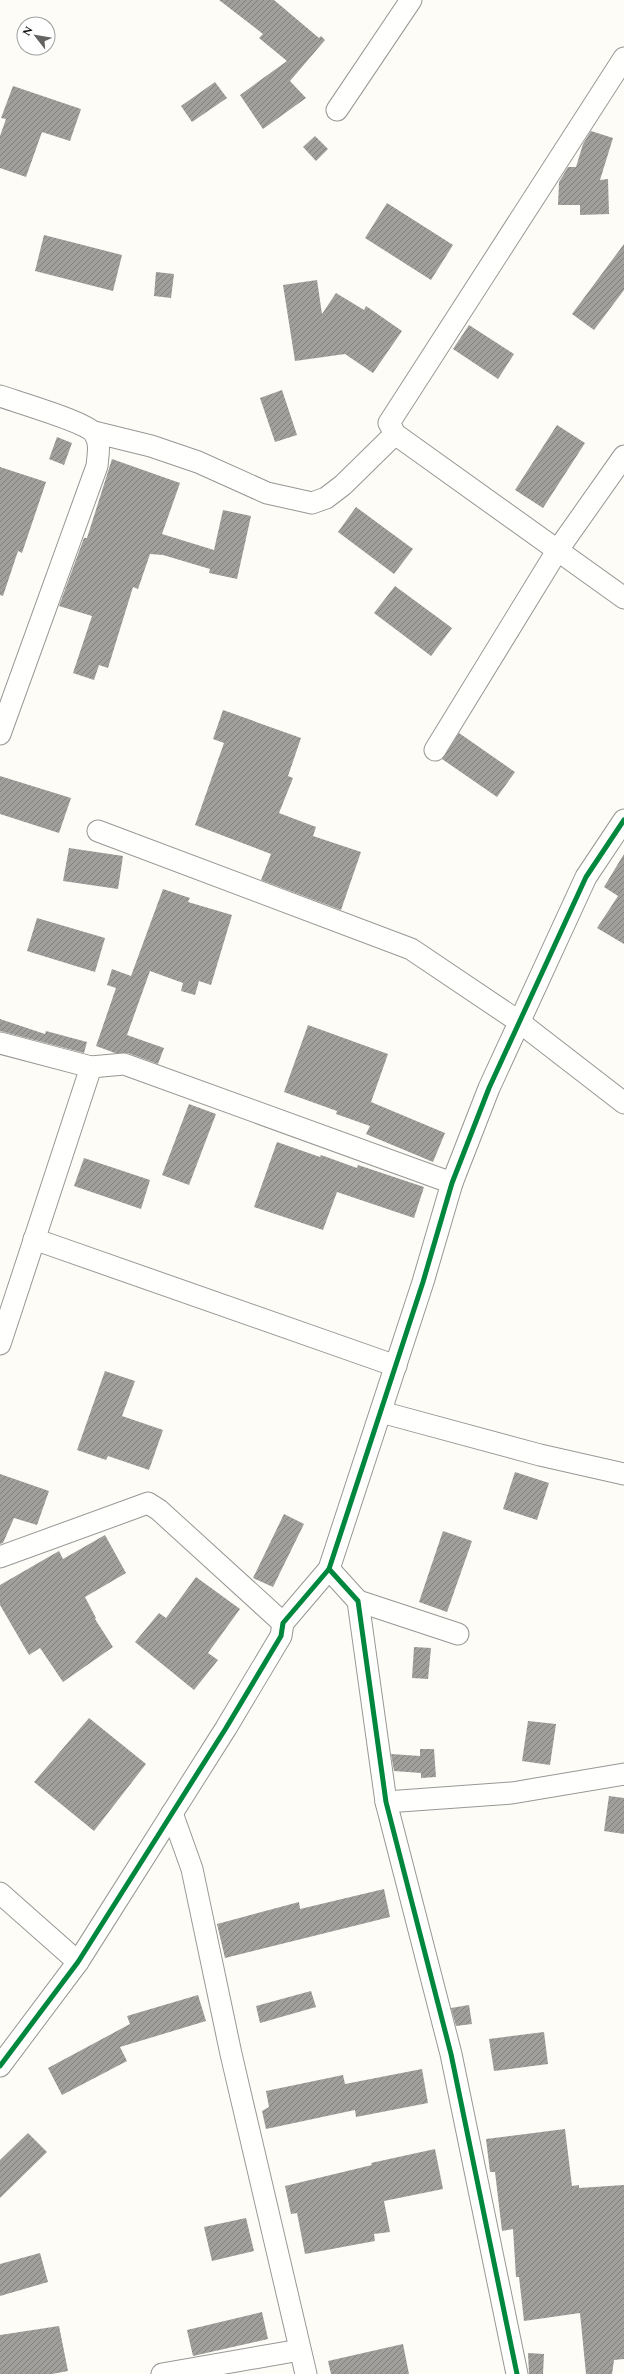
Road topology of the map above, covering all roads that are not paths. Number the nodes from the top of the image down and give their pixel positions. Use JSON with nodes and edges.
{"nodes":[{"id":1,"x":411,"y":0,"type":"edge"},
{"id":2,"x":624,"y":58,"type":"edge"},
{"id":3,"x":337,"y":110,"type":"dead end"},
{"id":4,"x":0,"y":396,"type":"edge"},
{"id":5,"x":94,"y":432,"type":"junction"},
{"id":6,"x":395,"y":434,"type":"junction"},
{"id":7,"x":624,"y":456,"type":"edge"},
{"id":8,"x":558,"y":551,"type":"junction"},
{"id":9,"x":624,"y":598,"type":"edge"},
{"id":10,"x":0,"y":734,"type":"edge"},
{"id":11,"x":435,"y":750,"type":"dead end"},
{"id":12,"x":624,"y":820,"type":"edge"},
{"id":13,"x":98,"y":831,"type":"dead end"},
{"id":14,"x":518,"y":1021,"type":"junction"},
{"id":15,"x":0,"y":1044,"type":"edge"},
{"id":16,"x":91,"y":1067,"type":"junction"},
{"id":17,"x":624,"y":1103,"type":"edge"},
{"id":18,"x":452,"y":1183,"type":"junction"},
{"id":19,"x":34,"y":1239,"type":"junction"},
{"id":20,"x":0,"y":1344,"type":"edge"},
{"id":21,"x":396,"y":1366,"type":"junction"},
{"id":22,"x":381,"y":1412,"type":"junction"},
{"id":23,"x":624,"y":1474,"type":"edge"},
{"id":24,"x":0,"y":1557,"type":"edge"},
{"id":25,"x":329,"y":1569,"type":"junction"},
{"id":26,"x":358,"y":1601,"type":"junction"},
{"id":27,"x":284,"y":1623,"type":"junction"},
{"id":28,"x":458,"y":1634,"type":"dead end"},
{"id":29,"x":624,"y":1774,"type":"edge"},
{"id":30,"x":386,"y":1802,"type":"junction"},
{"id":31,"x":172,"y":1814,"type":"junction"},
{"id":32,"x":0,"y":1893,"type":"edge"},
{"id":33,"x":78,"y":1962,"type":"junction"},
{"id":34,"x":0,"y":2066,"type":"edge"},
{"id":35,"x":300,"y":2350,"type":"junction"},
{"id":36,"x":162,"y":2374,"type":"edge"},
{"id":37,"x":306,"y":2374,"type":"edge"},
{"id":38,"x":517,"y":2374,"type":"edge"}],
"edges":[{"from":1,"to":3,"type":"street"},
{"from":2,"to":6,"type":"street"},
{"from":4,"to":5,"type":"street"},
{"from":5,"to":6,"type":"street"},
{"from":5,"to":10,"type":"street"},
{"from":6,"to":8,"type":"street"},
{"from":7,"to":8,"type":"street"},
{"from":8,"to":9,"type":"street"},
{"from":8,"to":11,"type":"street"},
{"from":12,"to":14,"type":"street"},
{"from":13,"to":14,"type":"street"},
{"from":14,"to":17,"type":"street"},
{"from":14,"to":18,"type":"street"},
{"from":15,"to":16,"type":"street"},
{"from":16,"to":18,"type":"street"},
{"from":16,"to":19,"type":"street"},
{"from":18,"to":21,"type":"street"},
{"from":19,"to":20,"type":"street"},
{"from":19,"to":21,"type":"street"},
{"from":21,"to":22,"type":"street"},
{"from":22,"to":23,"type":"street"},
{"from":22,"to":25,"type":"street"},
{"from":24,"to":27,"type":"street"},
{"from":25,"to":26,"type":"street"},
{"from":25,"to":27,"type":"street"},
{"from":26,"to":28,"type":"street"},
{"from":26,"to":30,"type":"street"},
{"from":27,"to":31,"type":"street"},
{"from":29,"to":30,"type":"street"},
{"from":30,"to":38,"type":"street"},
{"from":31,"to":33,"type":"street"},
{"from":31,"to":35,"type":"street"},
{"from":32,"to":33,"type":"street"},
{"from":33,"to":34,"type":"street"},
{"from":35,"to":36,"type":"street"},
{"from":35,"to":37,"type":"street"}]}
